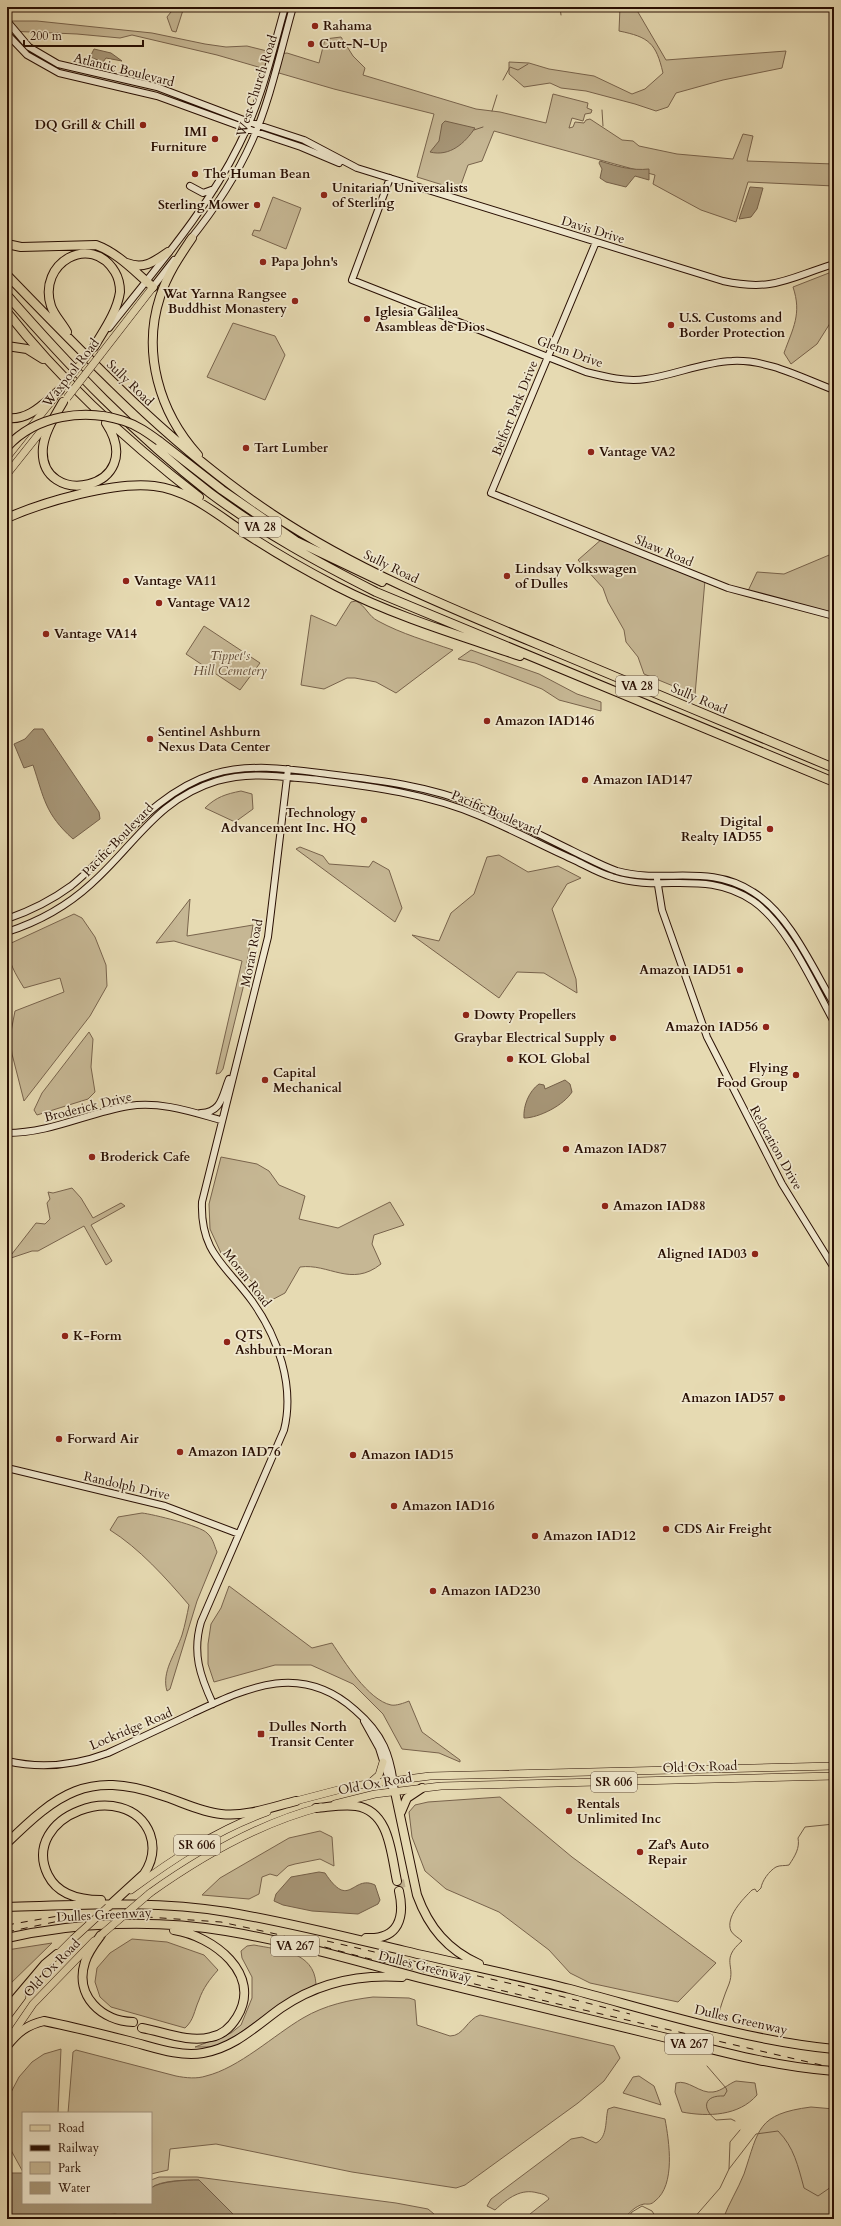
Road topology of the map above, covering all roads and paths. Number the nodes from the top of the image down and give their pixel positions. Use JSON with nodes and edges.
{"nodes":[{"id":1,"x":285,"y":7,"type":"edge"},
{"id":2,"x":293,"y":8,"type":"edge"},
{"id":3,"x":7,"y":21,"type":"edge"},
{"id":4,"x":8,"y":36,"type":"edge"},
{"id":5,"x":249,"y":122,"type":"junction"},
{"id":6,"x":258,"y":125,"type":"junction"},
{"id":7,"x":246,"y":129,"type":"junction"},
{"id":8,"x":256,"y":132,"type":"junction"},
{"id":9,"x":347,"y":164,"type":"junction"},
{"id":10,"x":390,"y":178,"type":"junction"},
{"id":11,"x":190,"y":186,"type":"dead end"},
{"id":12,"x":215,"y":189,"type":"junction"},
{"id":13,"x":192,"y":238,"type":"junction"},
{"id":14,"x":596,"y":242,"type":"junction"},
{"id":15,"x":7,"y":244,"type":"edge"},
{"id":16,"x":168,"y":252,"type":"junction"},
{"id":17,"x":124,"y":262,"type":"junction"},
{"id":18,"x":834,"y":264,"type":"edge"},
{"id":19,"x":7,"y":275,"type":"edge"},
{"id":20,"x":145,"y":281,"type":"junction"},
{"id":21,"x":153,"y":287,"type":"junction"},
{"id":22,"x":7,"y":295,"type":"edge"},
{"id":23,"x":7,"y":312,"type":"edge"},
{"id":24,"x":71,"y":342,"type":"junction"},
{"id":25,"x":7,"y":346,"type":"edge"},
{"id":26,"x":94,"y":347,"type":"junction"},
{"id":27,"x":548,"y":357,"type":"junction"},
{"id":28,"x":54,"y":368,"type":"junction"},
{"id":29,"x":60,"y":390,"type":"junction"},
{"id":30,"x":834,"y":390,"type":"edge"},
{"id":31,"x":65,"y":400,"type":"junction"},
{"id":32,"x":90,"y":404,"type":"junction"},
{"id":33,"x":7,"y":418,"type":"edge"},
{"id":34,"x":7,"y":447,"type":"edge"},
{"id":35,"x":7,"y":457,"type":"edge"},
{"id":36,"x":213,"y":472,"type":"junction"},
{"id":37,"x":7,"y":474,"type":"edge"},
{"id":38,"x":491,"y":494,"type":"joint"},
{"id":39,"x":7,"y":518,"type":"edge"},
{"id":40,"x":242,"y":531,"type":"junction"},
{"id":41,"x":409,"y":590,"type":"junction"},
{"id":42,"x":834,"y":616,"type":"edge"},
{"id":43,"x":571,"y":673,"type":"junction"},
{"id":44,"x":834,"y":768,"type":"edge"},
{"id":45,"x":288,"y":769,"type":"junction"},
{"id":46,"x":287,"y":777,"type":"junction"},
{"id":47,"x":834,"y":783,"type":"edge"},
{"id":48,"x":657,"y":875,"type":"junction"},
{"id":49,"x":658,"y":882,"type":"junction"},
{"id":50,"x":7,"y":919,"type":"edge"},
{"id":51,"x":7,"y":932,"type":"edge"},
{"id":52,"x":834,"y":1004,"type":"edge"},
{"id":53,"x":834,"y":1022,"type":"edge"},
{"id":54,"x":239,"y":1056,"type":"junction"},
{"id":55,"x":196,"y":1113,"type":"junction"},
{"id":56,"x":222,"y":1120,"type":"junction"},
{"id":57,"x":7,"y":1133,"type":"edge"},
{"id":58,"x":834,"y":1268,"type":"edge"},
{"id":59,"x":7,"y":1468,"type":"edge"},
{"id":60,"x":238,"y":1534,"type":"junction"},
{"id":61,"x":213,"y":1704,"type":"junction"},
{"id":62,"x":357,"y":1711,"type":"junction"},
{"id":63,"x":7,"y":1760,"type":"edge"},
{"id":64,"x":383,"y":1762,"type":"junction"},
{"id":65,"x":834,"y":1766,"type":"edge"},
{"id":66,"x":834,"y":1776,"type":"edge"},
{"id":67,"x":391,"y":1780,"type":"junction"},
{"id":68,"x":370,"y":1783,"type":"junction"},
{"id":69,"x":422,"y":1788,"type":"junction"},
{"id":70,"x":395,"y":1792,"type":"junction"},
{"id":71,"x":296,"y":1801,"type":"junction"},
{"id":72,"x":316,"y":1808,"type":"junction"},
{"id":73,"x":401,"y":1817,"type":"junction"},
{"id":74,"x":9,"y":1841,"type":"edge"},
{"id":75,"x":398,"y":1881,"type":"tunnel mouth"},
{"id":76,"x":400,"y":1890,"type":"tunnel mouth"},
{"id":77,"x":123,"y":1904,"type":"junction"},
{"id":78,"x":7,"y":1907,"type":"edge"},
{"id":79,"x":108,"y":1907,"type":"junction"},
{"id":80,"x":118,"y":1925,"type":"junction"},
{"id":81,"x":332,"y":1934,"type":"junction"},
{"id":82,"x":101,"y":1935,"type":"junction"},
{"id":83,"x":7,"y":1938,"type":"edge"},
{"id":84,"x":57,"y":1954,"type":"junction"},
{"id":85,"x":566,"y":1988,"type":"junction"},
{"id":86,"x":468,"y":1990,"type":"junction"},
{"id":87,"x":7,"y":2009,"type":"edge"},
{"id":88,"x":7,"y":2017,"type":"edge"},
{"id":89,"x":130,"y":2023,"type":"dead end"},
{"id":90,"x":143,"y":2027,"type":"dead end"},
{"id":91,"x":7,"y":2042,"type":"edge"},
{"id":92,"x":7,"y":2046,"type":"edge"},
{"id":93,"x":834,"y":2050,"type":"edge"},
{"id":94,"x":834,"y":2071,"type":"edge"}],
"edges":[{"from":1,"to":5,"type":"main road","name":"West Church Road"},
{"from":2,"to":6,"type":"main road","name":"West Church Road"},
{"from":3,"to":5,"type":"main road","name":"Atlantic Boulevard"},
{"from":4,"to":7,"type":"main road","name":"Atlantic Boulevard"},
{"from":5,"to":6,"type":"main road","name":"Davis Drive"},
{"from":5,"to":7,"type":"main road","name":"West Church Road"},
{"from":6,"to":8,"type":"main road","name":"West Church Road"},
{"from":6,"to":9,"type":"main road","name":"Davis Drive"},
{"from":7,"to":8,"type":"main road","name":"Davis Drive"},
{"from":7,"to":12,"type":"main road","name":"West Church Road"},
{"from":8,"to":9,"type":"main road","name":"Davis Drive"},
{"from":8,"to":13,"type":"main road","name":"West Church Road"},
{"from":9,"to":10,"type":"main road","name":"Davis Drive"},
{"from":10,"to":14,"type":"main road","name":"Davis Drive"},
{"from":10,"to":27,"type":"main road","name":"Glenn Drive"},
{"from":11,"to":12,"type":"main road"},
{"from":12,"to":16,"type":"main road","name":"West Church Road"},
{"from":13,"to":21,"type":"main road","name":"West Church Road"},
{"from":13,"to":36,"type":"highway"},
{"from":14,"to":18,"type":"main road","name":"Davis Drive"},
{"from":14,"to":27,"type":"main road","name":"Belfort Park Drive"},
{"from":15,"to":17,"type":"highway"},
{"from":16,"to":17,"type":"highway"},
{"from":16,"to":20,"type":"main road","name":"West Church Road"},
{"from":17,"to":20,"type":"highway"},
{"from":19,"to":24,"type":"highway","name":"Sully Road","number":"VA 28"},
{"from":20,"to":21,"type":"highway"},
{"from":20,"to":26,"type":"main road","name":"Waxpool Road"},
{"from":21,"to":31,"type":"main road","name":"Waxpool Road","bridge":true},
{"from":22,"to":43,"type":"highway","name":"Sully Road","number":"VA 28"},
{"from":23,"to":28,"type":"highway"},
{"from":24,"to":26,"type":"highway"},
{"from":24,"to":36,"type":"highway","name":"Sully Road","number":"VA 28"},
{"from":25,"to":28,"type":"highway"},
{"from":26,"to":29,"type":"main road","name":"Waxpool Road","bridge":true},
{"from":27,"to":30,"type":"main road","name":"Glenn Drive"},
{"from":27,"to":38,"type":"main road","name":"Belfort Park Drive"},
{"from":28,"to":32,"type":"highway"},
{"from":29,"to":33,"type":"highway"},
{"from":29,"to":35,"type":"main road","name":"Waxpool Road"},
{"from":31,"to":32,"type":"highway"},
{"from":31,"to":37,"type":"main road","name":"Waxpool Road"},
{"from":32,"to":40,"type":"highway"},
{"from":34,"to":41,"type":"highway","bridge":true},
{"from":36,"to":41,"type":"highway","name":"Sully Road","number":"VA 28"},
{"from":38,"to":42,"type":"main road","name":"Shaw Road"},
{"from":39,"to":40,"type":"highway"},
{"from":40,"to":43,"type":"highway"},
{"from":41,"to":44,"type":"highway","name":"Sully Road","number":"VA 28"},
{"from":43,"to":47,"type":"highway","name":"Sully Road","number":"VA 28"},
{"from":45,"to":46,"type":"main road","name":"Moran Road"},
{"from":45,"to":48,"type":"main road","name":"Pacific Boulevard"},
{"from":45,"to":50,"type":"main road","name":"Pacific Boulevard"},
{"from":46,"to":49,"type":"main road","name":"Pacific Boulevard"},
{"from":46,"to":51,"type":"main road","name":"Pacific Boulevard"},
{"from":46,"to":54,"type":"main road","name":"Moran Road"},
{"from":48,"to":49,"type":"main road","name":"Relocation Drive"},
{"from":48,"to":52,"type":"main road","name":"Pacific Boulevard"},
{"from":49,"to":53,"type":"main road","name":"Pacific Boulevard"},
{"from":49,"to":58,"type":"main road","name":"Relocation Drive"},
{"from":54,"to":55,"type":"main road"},
{"from":54,"to":56,"type":"main road","name":"Moran Road"},
{"from":55,"to":56,"type":"main road","name":"Broderick Drive"},
{"from":55,"to":57,"type":"main road","name":"Broderick Drive"},
{"from":56,"to":60,"type":"main road","name":"Moran Road"},
{"from":59,"to":60,"type":"main road","name":"Randolph Drive"},
{"from":60,"to":61,"type":"main road","name":"Moran Road"},
{"from":61,"to":62,"type":"main road"},
{"from":61,"to":63,"type":"main road","name":"Lockridge Road"},
{"from":62,"to":64,"type":"main road"},
{"from":62,"to":67,"type":"main road"},
{"from":64,"to":67,"type":"main road"},
{"from":64,"to":68,"type":"main road"},
{"from":65,"to":67,"type":"main road","name":"Old Ox Road","number":"SR 606"},
{"from":66,"to":69,"type":"main road","name":"Old Ox Road","number":"SR 606"},
{"from":67,"to":68,"type":"main road","name":"Old Ox Road","number":"SR 606"},
{"from":67,"to":70,"type":"main road"},
{"from":68,"to":71,"type":"main road","name":"Old Ox Road","number":"SR 606"},
{"from":69,"to":70,"type":"main road","name":"Old Ox Road","number":"SR 606"},
{"from":69,"to":73,"type":"highway"},
{"from":70,"to":72,"type":"main road","name":"Old Ox Road","number":"SR 606"},
{"from":70,"to":73,"type":"highway"},
{"from":71,"to":74,"type":"highway"},
{"from":71,"to":79,"type":"main road","name":"Old Ox Road","number":"SR 606"},
{"from":72,"to":75,"type":"highway"},
{"from":72,"to":82,"type":"main road","name":"Old Ox Road","number":"SR 606","bridge":true},
{"from":73,"to":85,"type":"highway"},
{"from":76,"to":81,"type":"highway"},
{"from":77,"to":78,"type":"highway","name":"Dulles Greenway","number":"VA 267"},
{"from":77,"to":79,"type":"highway"},
{"from":77,"to":81,"type":"highway","name":"Dulles Greenway","number":"VA 267"},
{"from":79,"to":84,"type":"main road","name":"Old Ox Road","number":"SR 606","bridge":true},
{"from":80,"to":83,"type":"highway","name":"Dulles Greenway","number":"VA 267"},
{"from":80,"to":86,"type":"highway","name":"Dulles Greenway","number":"VA 267"},
{"from":80,"to":90,"type":"highway"},
{"from":81,"to":85,"type":"highway","name":"Dulles Greenway","number":"VA 267"},
{"from":82,"to":89,"type":"highway"},
{"from":82,"to":91,"type":"main road","name":"Old Ox Road","number":"SR 606"},
{"from":84,"to":87,"type":"highway"},
{"from":84,"to":88,"type":"main road","name":"Old Ox Road","number":"SR 606"},
{"from":85,"to":93,"type":"highway","name":"Dulles Greenway","number":"VA 267"},
{"from":86,"to":92,"type":"highway"},
{"from":86,"to":94,"type":"highway","name":"Dulles Greenway","number":"VA 267"}]}
